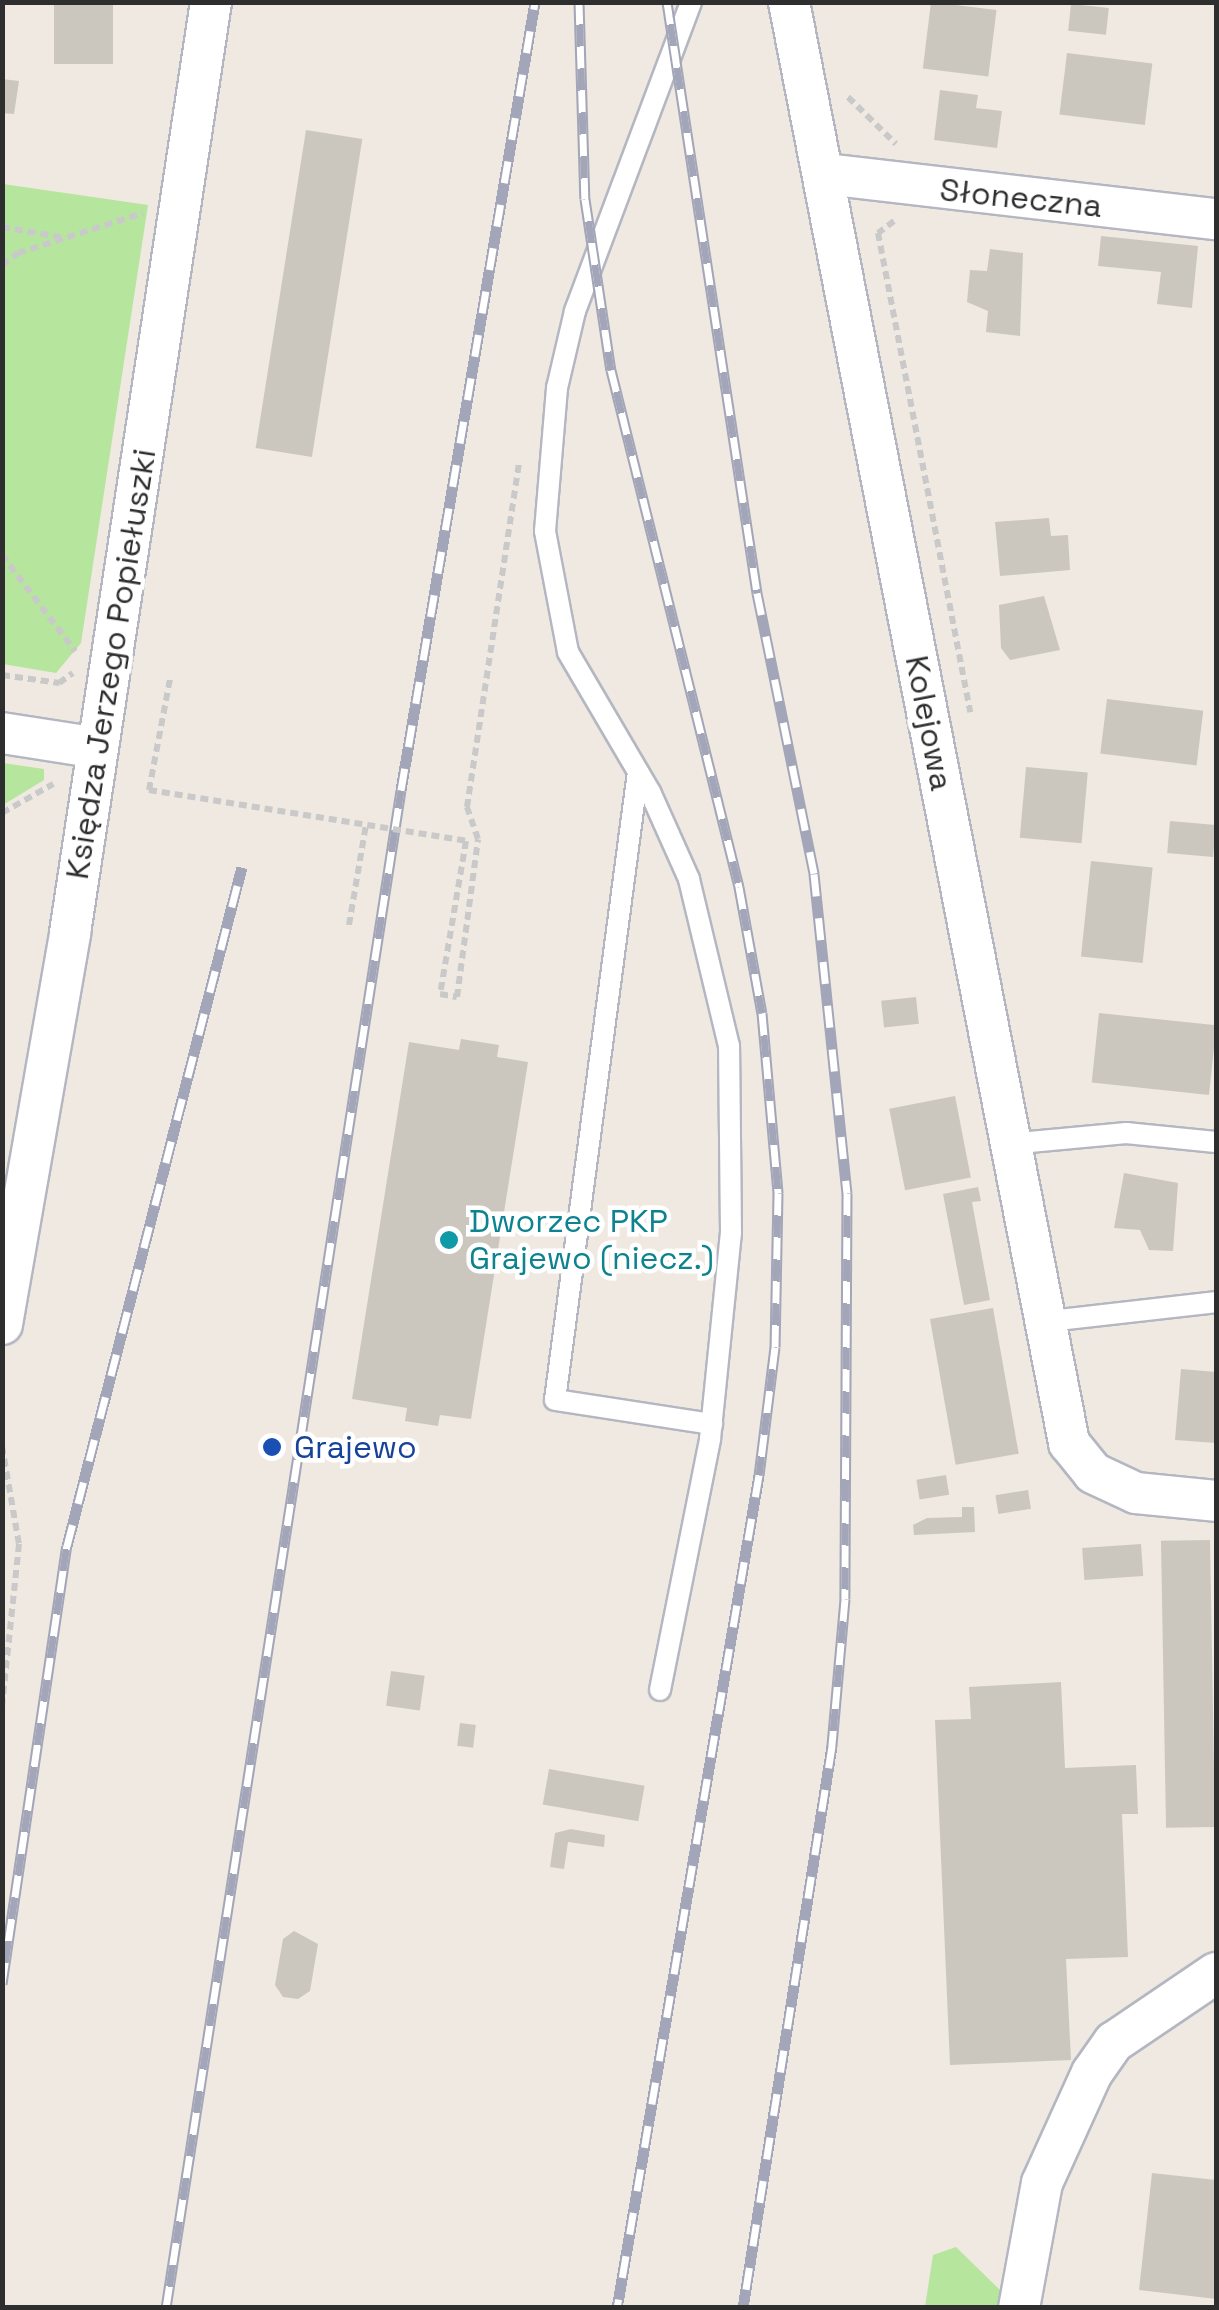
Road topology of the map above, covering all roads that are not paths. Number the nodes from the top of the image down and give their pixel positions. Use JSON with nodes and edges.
{"nodes":[{"id":1,"x":211,"y":2,"type":"edge"},
{"id":2,"x":691,"y":2,"type":"edge"},
{"id":3,"x":789,"y":2,"type":"edge"},
{"id":4,"x":825,"y":174,"type":"junction"},
{"id":5,"x":1216,"y":219,"type":"edge"},
{"id":6,"x":2,"y":732,"type":"edge"},
{"id":7,"x":98,"y":748,"type":"junction"},
{"id":8,"x":638,"y":772,"type":"junction"},
{"id":9,"x":1216,"y":1142,"type":"edge"},
{"id":10,"x":1008,"y":1144,"type":"junction"},
{"id":11,"x":1216,"y":1302,"type":"edge"},
{"id":12,"x":1041,"y":1322,"type":"junction"},
{"id":13,"x":2,"y":1324,"type":"edge"},
{"id":14,"x":712,"y":1424,"type":"junction"},
{"id":15,"x":1216,"y":1502,"type":"edge"},
{"id":16,"x":660,"y":1690,"type":"dead end"},
{"id":17,"x":1216,"y":1974,"type":"edge"},
{"id":18,"x":1019,"y":2308,"type":"edge"}],
"edges":[{"from":1,"to":7,"type":"street","name":"Księdza Jerzego Popiełuszki"},
{"from":2,"to":8,"type":"lane"},
{"from":3,"to":4,"type":"street","name":"Kolejowa"},
{"from":4,"to":5,"type":"street","name":"Słoneczna"},
{"from":4,"to":10,"type":"street","name":"Kolejowa"},
{"from":6,"to":7,"type":"street"},
{"from":7,"to":13,"type":"street","name":"Księdza Jerzego Popiełuszki"},
{"from":8,"to":14,"type":"lane"},
{"from":8,"to":14,"type":"lane"},
{"from":9,"to":10,"type":"lane"},
{"from":10,"to":12,"type":"street","name":"Kolejowa"},
{"from":11,"to":12,"type":"lane"},
{"from":12,"to":15,"type":"street","name":"Kolejowa"},
{"from":14,"to":16,"type":"lane"},
{"from":17,"to":18,"type":"street"}]}
